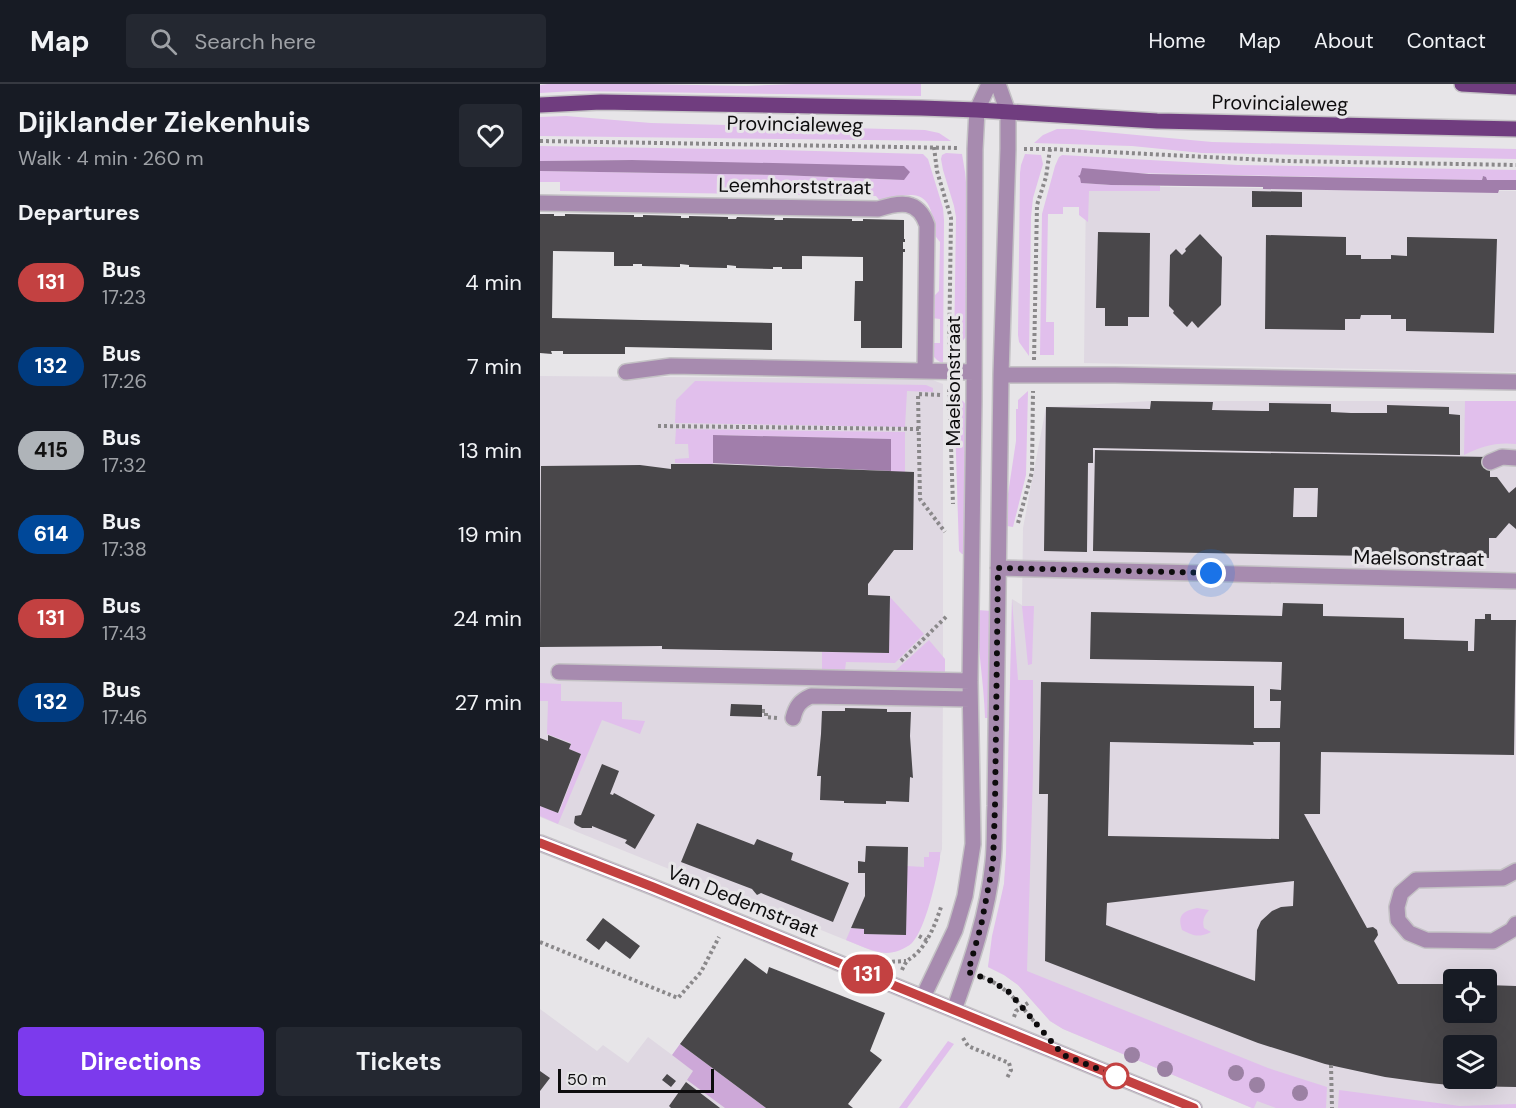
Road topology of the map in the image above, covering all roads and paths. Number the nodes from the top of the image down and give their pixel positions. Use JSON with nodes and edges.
{"nodes":[{"id":1,"x":988,"y":84,"type":"edge"},
{"id":2,"x":998,"y":84,"type":"edge"},
{"id":3,"x":1462,"y":84,"type":"edge"},
{"id":4,"x":1516,"y":87,"type":"edge"},
{"id":5,"x":540,"y":105,"type":"edge"},
{"id":6,"x":977,"y":110,"type":"junction"},
{"id":7,"x":1008,"y":112,"type":"junction"},
{"id":8,"x":1516,"y":129,"type":"edge"},
{"id":9,"x":540,"y":141,"type":"edge"},
{"id":10,"x":934,"y":147,"type":"junction"},
{"id":11,"x":975,"y":149,"type":"junction"},
{"id":12,"x":1008,"y":149,"type":"junction"},
{"id":13,"x":1516,"y":165,"type":"edge"},
{"id":14,"x":540,"y":203,"type":"edge"},
{"id":15,"x":925,"y":371,"type":"junction"},
{"id":16,"x":627,"y":372,"type":"dead end"},
{"id":17,"x":948,"y":372,"type":"junction"},
{"id":18,"x":974,"y":372,"type":"junction"},
{"id":19,"x":1001,"y":375,"type":"junction"},
{"id":20,"x":1516,"y":382,"type":"edge"},
{"id":21,"x":940,"y":395,"type":"dead end"},
{"id":22,"x":658,"y":426,"type":"dead end"},
{"id":23,"x":919,"y":429,"type":"junction"},
{"id":24,"x":1516,"y":458,"type":"edge"},
{"id":25,"x":1490,"y":462,"type":"dead end"},
{"id":26,"x":953,"y":515,"type":"dead end"},
{"id":27,"x":945,"y":532,"type":"dead end"},
{"id":28,"x":998,"y":568,"type":"junction"},
{"id":29,"x":1516,"y":581,"type":"edge"},
{"id":30,"x":948,"y":615,"type":"dead end"},
{"id":31,"x":559,"y":672,"type":"dead end"},
{"id":32,"x":890,"y":679,"type":"junction"},
{"id":33,"x":970,"y":681,"type":"junction"},
{"id":34,"x":970,"y":699,"type":"junction"},
{"id":35,"x":793,"y":718,"type":"dead end"},
{"id":36,"x":540,"y":843,"type":"edge"},
{"id":37,"x":1516,"y":871,"type":"edge"},
{"id":38,"x":944,"y":898,"type":"dead end"},
{"id":39,"x":1516,"y":924,"type":"edge"},
{"id":40,"x":719,"y":937,"type":"dead end"},
{"id":41,"x":540,"y":942,"type":"edge"},
{"id":42,"x":918,"y":953,"type":"junction"},
{"id":43,"x":941,"y":961,"type":"junction"},
{"id":44,"x":968,"y":972,"type":"junction"},
{"id":45,"x":896,"y":986,"type":"junction"},
{"id":46,"x":923,"y":997,"type":"junction"},
{"id":47,"x":954,"y":1011,"type":"junction"},
{"id":48,"x":1042,"y":1030,"type":"dead end"},
{"id":49,"x":963,"y":1038,"type":"dead end"},
{"id":50,"x":1331,"y":1065,"type":"dead end"},
{"id":51,"x":1007,"y":1078,"type":"dead end"},
{"id":52,"x":1194,"y":1108,"type":"edge"},
{"id":53,"x":1332,"y":1108,"type":"edge"}],
"edges":[{"from":1,"to":6,"type":"street","name":"Maelsonstraat"},
{"from":2,"to":7,"type":"street"},
{"from":3,"to":4,"type":"main road"},
{"from":5,"to":6,"type":"main road","name":"Provincialeweg"},
{"from":6,"to":7,"type":"main road","name":"Provincialeweg"},
{"from":6,"to":11,"type":"street","name":"Maelsonstraat"},
{"from":7,"to":8,"type":"main road","name":"Provincialeweg"},
{"from":7,"to":12,"type":"street"},
{"from":9,"to":10,"type":"path","name":"Provincialeweg"},
{"from":10,"to":11,"type":"path","name":"Provincialeweg"},
{"from":10,"to":17,"type":"path","name":"Maelsonstraat"},
{"from":11,"to":18,"type":"street","name":"Maelsonstraat"},
{"from":12,"to":13,"type":"path"},
{"from":12,"to":19,"type":"street"},
{"from":14,"to":15,"type":"street","name":"Leemhorststraat"},
{"from":15,"to":16,"type":"street"},
{"from":15,"to":17,"type":"street"},
{"from":17,"to":18,"type":"street"},
{"from":17,"to":26,"type":"path","name":"Maelsonstraat"},
{"from":18,"to":33,"type":"street","name":"Maelsonstraat"},
{"from":19,"to":20,"type":"street"},
{"from":19,"to":28,"type":"street"},
{"from":21,"to":23,"type":"path"},
{"from":22,"to":23,"type":"path"},
{"from":23,"to":27,"type":"path"},
{"from":24,"to":25,"type":"street"},
{"from":28,"to":29,"type":"street","name":"Maelsonstraat"},
{"from":28,"to":44,"type":"street"},
{"from":30,"to":32,"type":"path"},
{"from":31,"to":32,"type":"street"},
{"from":32,"to":33,"type":"street"},
{"from":33,"to":34,"type":"street","name":"Maelsonstraat"},
{"from":34,"to":35,"type":"street"},
{"from":34,"to":43,"type":"street","name":"Maelsonstraat"},
{"from":36,"to":45,"type":"street","name":"Van Dedemstraat"},
{"from":37,"to":39,"type":"street"},
{"from":38,"to":42,"type":"path"},
{"from":40,"to":41,"type":"path"},
{"from":42,"to":43,"type":"path"},
{"from":42,"to":45,"type":"path"},
{"from":43,"to":46,"type":"street","name":"Maelsonstraat"},
{"from":44,"to":47,"type":"street"},
{"from":44,"to":48,"type":"path"},
{"from":45,"to":46,"type":"street","name":"Van Dedemstraat"},
{"from":46,"to":47,"type":"street","name":"Van Dedemstraat"},
{"from":47,"to":52,"type":"street","name":"Van Dedemstraat"},
{"from":49,"to":51,"type":"path"},
{"from":50,"to":53,"type":"path"}]}
